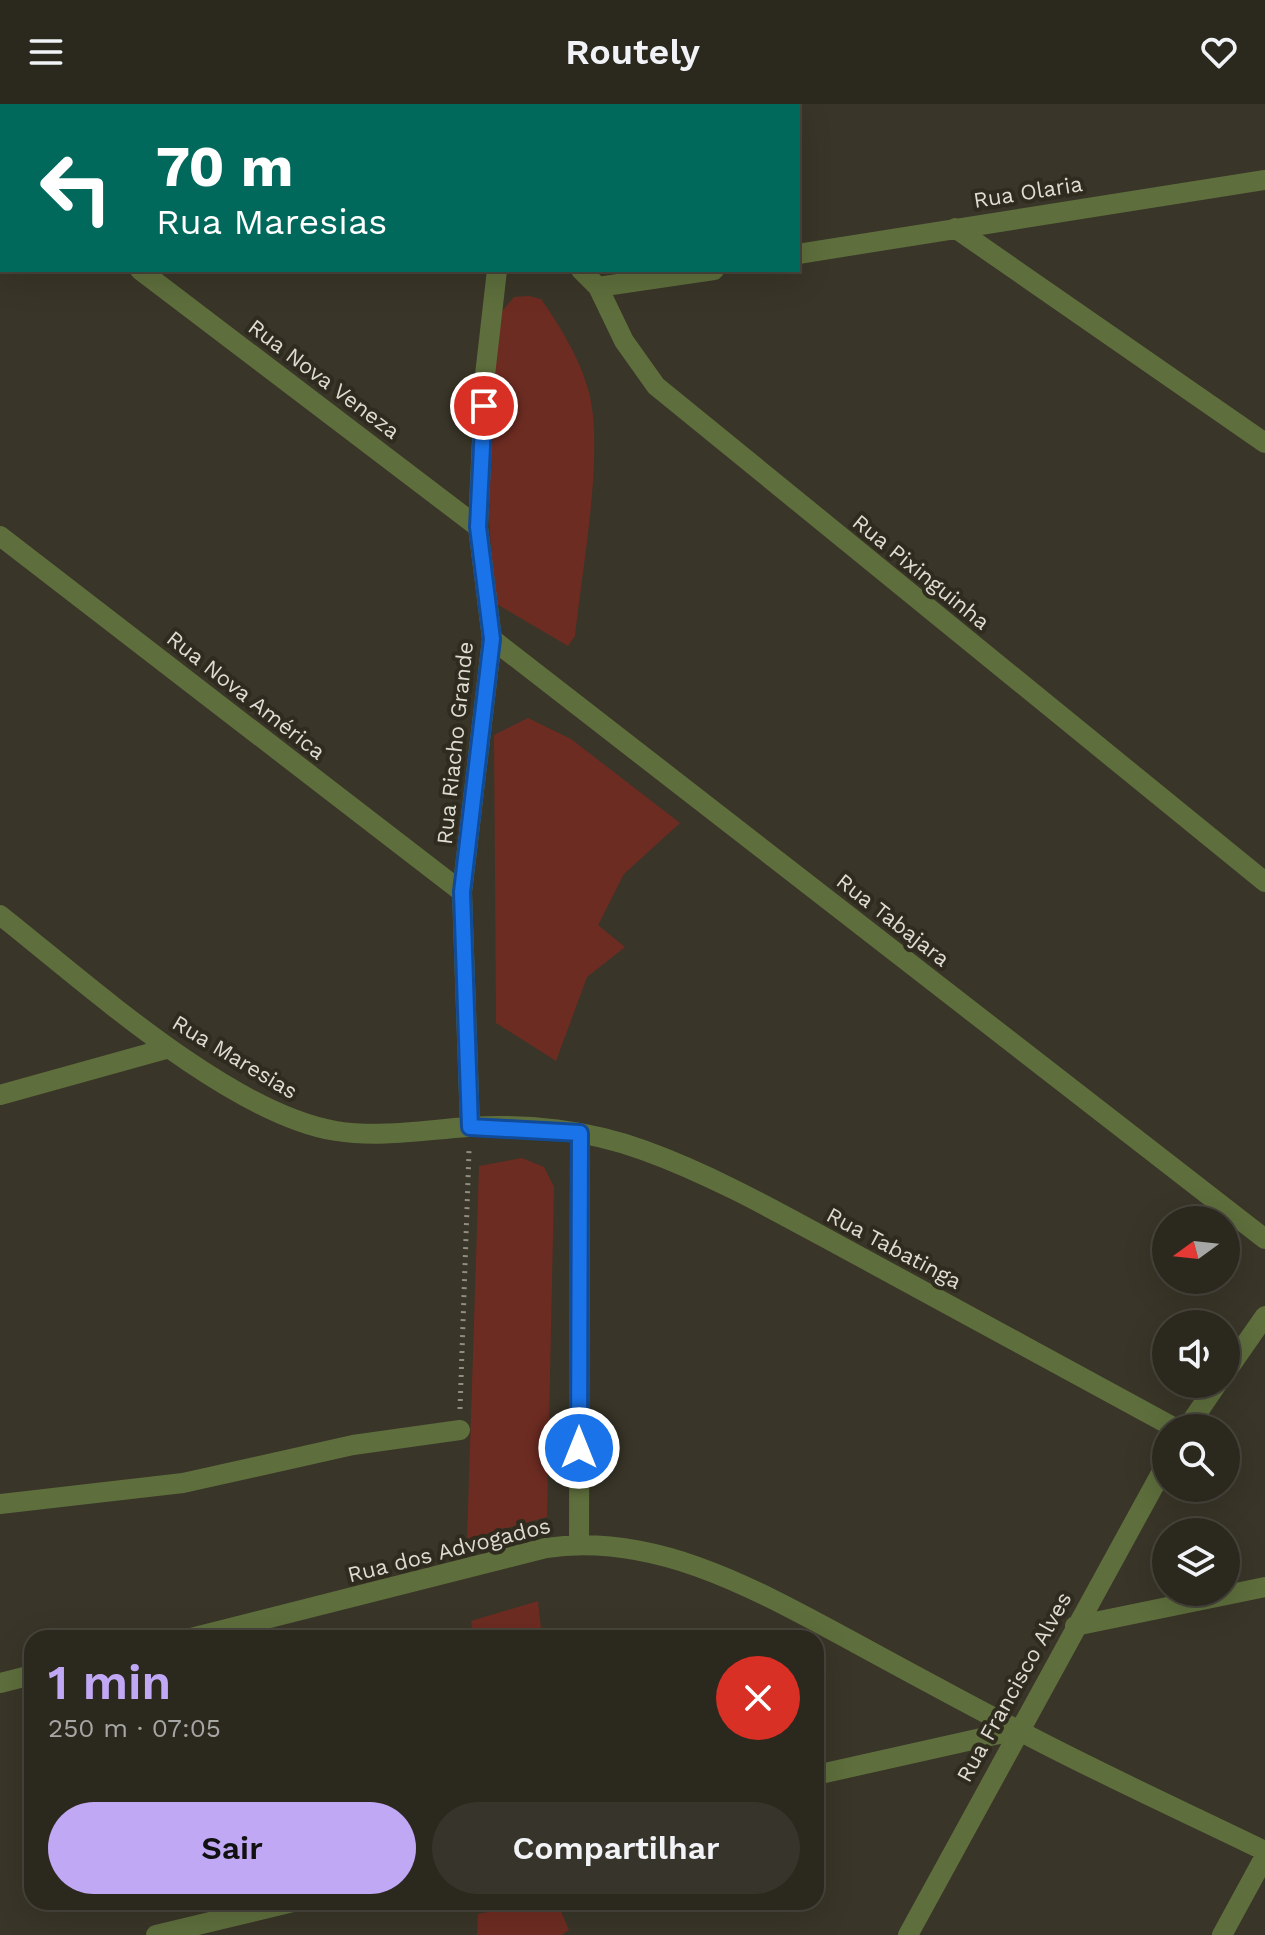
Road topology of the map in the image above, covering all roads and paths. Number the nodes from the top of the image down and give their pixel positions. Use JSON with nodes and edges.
{"nodes":[{"id":1,"x":1265,"y":180,"type":"edge"},
{"id":2,"x":955,"y":228,"type":"junction"},
{"id":3,"x":800,"y":254,"type":"edge"},
{"id":4,"x":143,"y":272,"type":"edge"},
{"id":5,"x":497,"y":272,"type":"edge"},
{"id":6,"x":583,"y":272,"type":"edge"},
{"id":7,"x":700,"y":272,"type":"edge"},
{"id":8,"x":598,"y":287,"type":"junction"},
{"id":9,"x":1265,"y":443,"type":"edge"},
{"id":10,"x":478,"y":527,"type":"junction"},
{"id":11,"x":0,"y":536,"type":"edge"},
{"id":12,"x":492,"y":639,"type":"junction"},
{"id":13,"x":1265,"y":882,"type":"edge"},
{"id":14,"x":462,"y":892,"type":"junction"},
{"id":15,"x":0,"y":915,"type":"edge"},
{"id":16,"x":169,"y":1048,"type":"junction"},
{"id":17,"x":0,"y":1095,"type":"edge"},
{"id":18,"x":470,"y":1127,"type":"junction"},
{"id":19,"x":580,"y":1133,"type":"junction"},
{"id":20,"x":1265,"y":1239,"type":"edge"},
{"id":21,"x":1265,"y":1316,"type":"edge"},
{"id":22,"x":1240,"y":1352,"type":"edge"},
{"id":23,"x":1152,"y":1416,"type":"edge"},
{"id":24,"x":460,"y":1430,"type":"joint"},
{"id":25,"x":1152,"y":1489,"type":"edge"},
{"id":26,"x":0,"y":1504,"type":"edge"},
{"id":27,"x":579,"y":1543,"type":"junction"},
{"id":28,"x":1265,"y":1587,"type":"edge"},
{"id":29,"x":1075,"y":1626,"type":"junction"},
{"id":30,"x":222,"y":1630,"type":"edge"},
{"id":31,"x":24,"y":1677,"type":"edge"},
{"id":32,"x":0,"y":1683,"type":"edge"},
{"id":33,"x":1017,"y":1730,"type":"junction"},
{"id":34,"x":824,"y":1773,"type":"edge"},
{"id":35,"x":1265,"y":1854,"type":"edge"},
{"id":36,"x":260,"y":1910,"type":"edge"},
{"id":37,"x":156,"y":1935,"type":"edge"},
{"id":38,"x":908,"y":1935,"type":"edge"},
{"id":39,"x":1222,"y":1935,"type":"edge"}],
"edges":[{"from":1,"to":2,"type":"street","name":"Rua Olaria"},
{"from":2,"to":3,"type":"street","name":"Rua Olaria"},
{"from":2,"to":9,"type":"street"},
{"from":4,"to":10,"type":"street","name":"Rua Nova Veneza"},
{"from":5,"to":10,"type":"street","name":"Rua Riacho Grande"},
{"from":6,"to":8,"type":"street","name":"Rua Pixinguinha"},
{"from":7,"to":8,"type":"street"},
{"from":8,"to":13,"type":"street","name":"Rua Pixinguinha"},
{"from":10,"to":12,"type":"street","name":"Rua Riacho Grande"},
{"from":11,"to":14,"type":"street","name":"Rua Nova América"},
{"from":12,"to":14,"type":"street","name":"Rua Riacho Grande"},
{"from":12,"to":20,"type":"street","name":"Rua Tabajara"},
{"from":14,"to":18,"type":"street","name":"Rua Riacho Grande"},
{"from":15,"to":16,"type":"street","name":"Rua Maresias"},
{"from":16,"to":17,"type":"street"},
{"from":16,"to":18,"type":"street","name":"Rua Maresias"},
{"from":18,"to":19,"type":"street","name":"Rua Maresias"},
{"from":18,"to":24,"type":"path"},
{"from":19,"to":23,"type":"street","name":"Rua Tabatinga"},
{"from":19,"to":27,"type":"street"},
{"from":21,"to":22,"type":"street"},
{"from":24,"to":26,"type":"street"},
{"from":25,"to":29,"type":"street","name":"Rua Francisco Alves"},
{"from":27,"to":30,"type":"street","name":"Rua dos Advogados"},
{"from":27,"to":33,"type":"street","name":"Rua dos Advogados"},
{"from":28,"to":29,"type":"street"},
{"from":29,"to":33,"type":"street","name":"Rua Francisco Alves"},
{"from":31,"to":32,"type":"street"},
{"from":33,"to":34,"type":"street"},
{"from":33,"to":35,"type":"street","name":"Rua dos Advogados"},
{"from":33,"to":38,"type":"street","name":"Rua Francisco Alves"},
{"from":35,"to":39,"type":"street"},
{"from":36,"to":37,"type":"street"}]}
